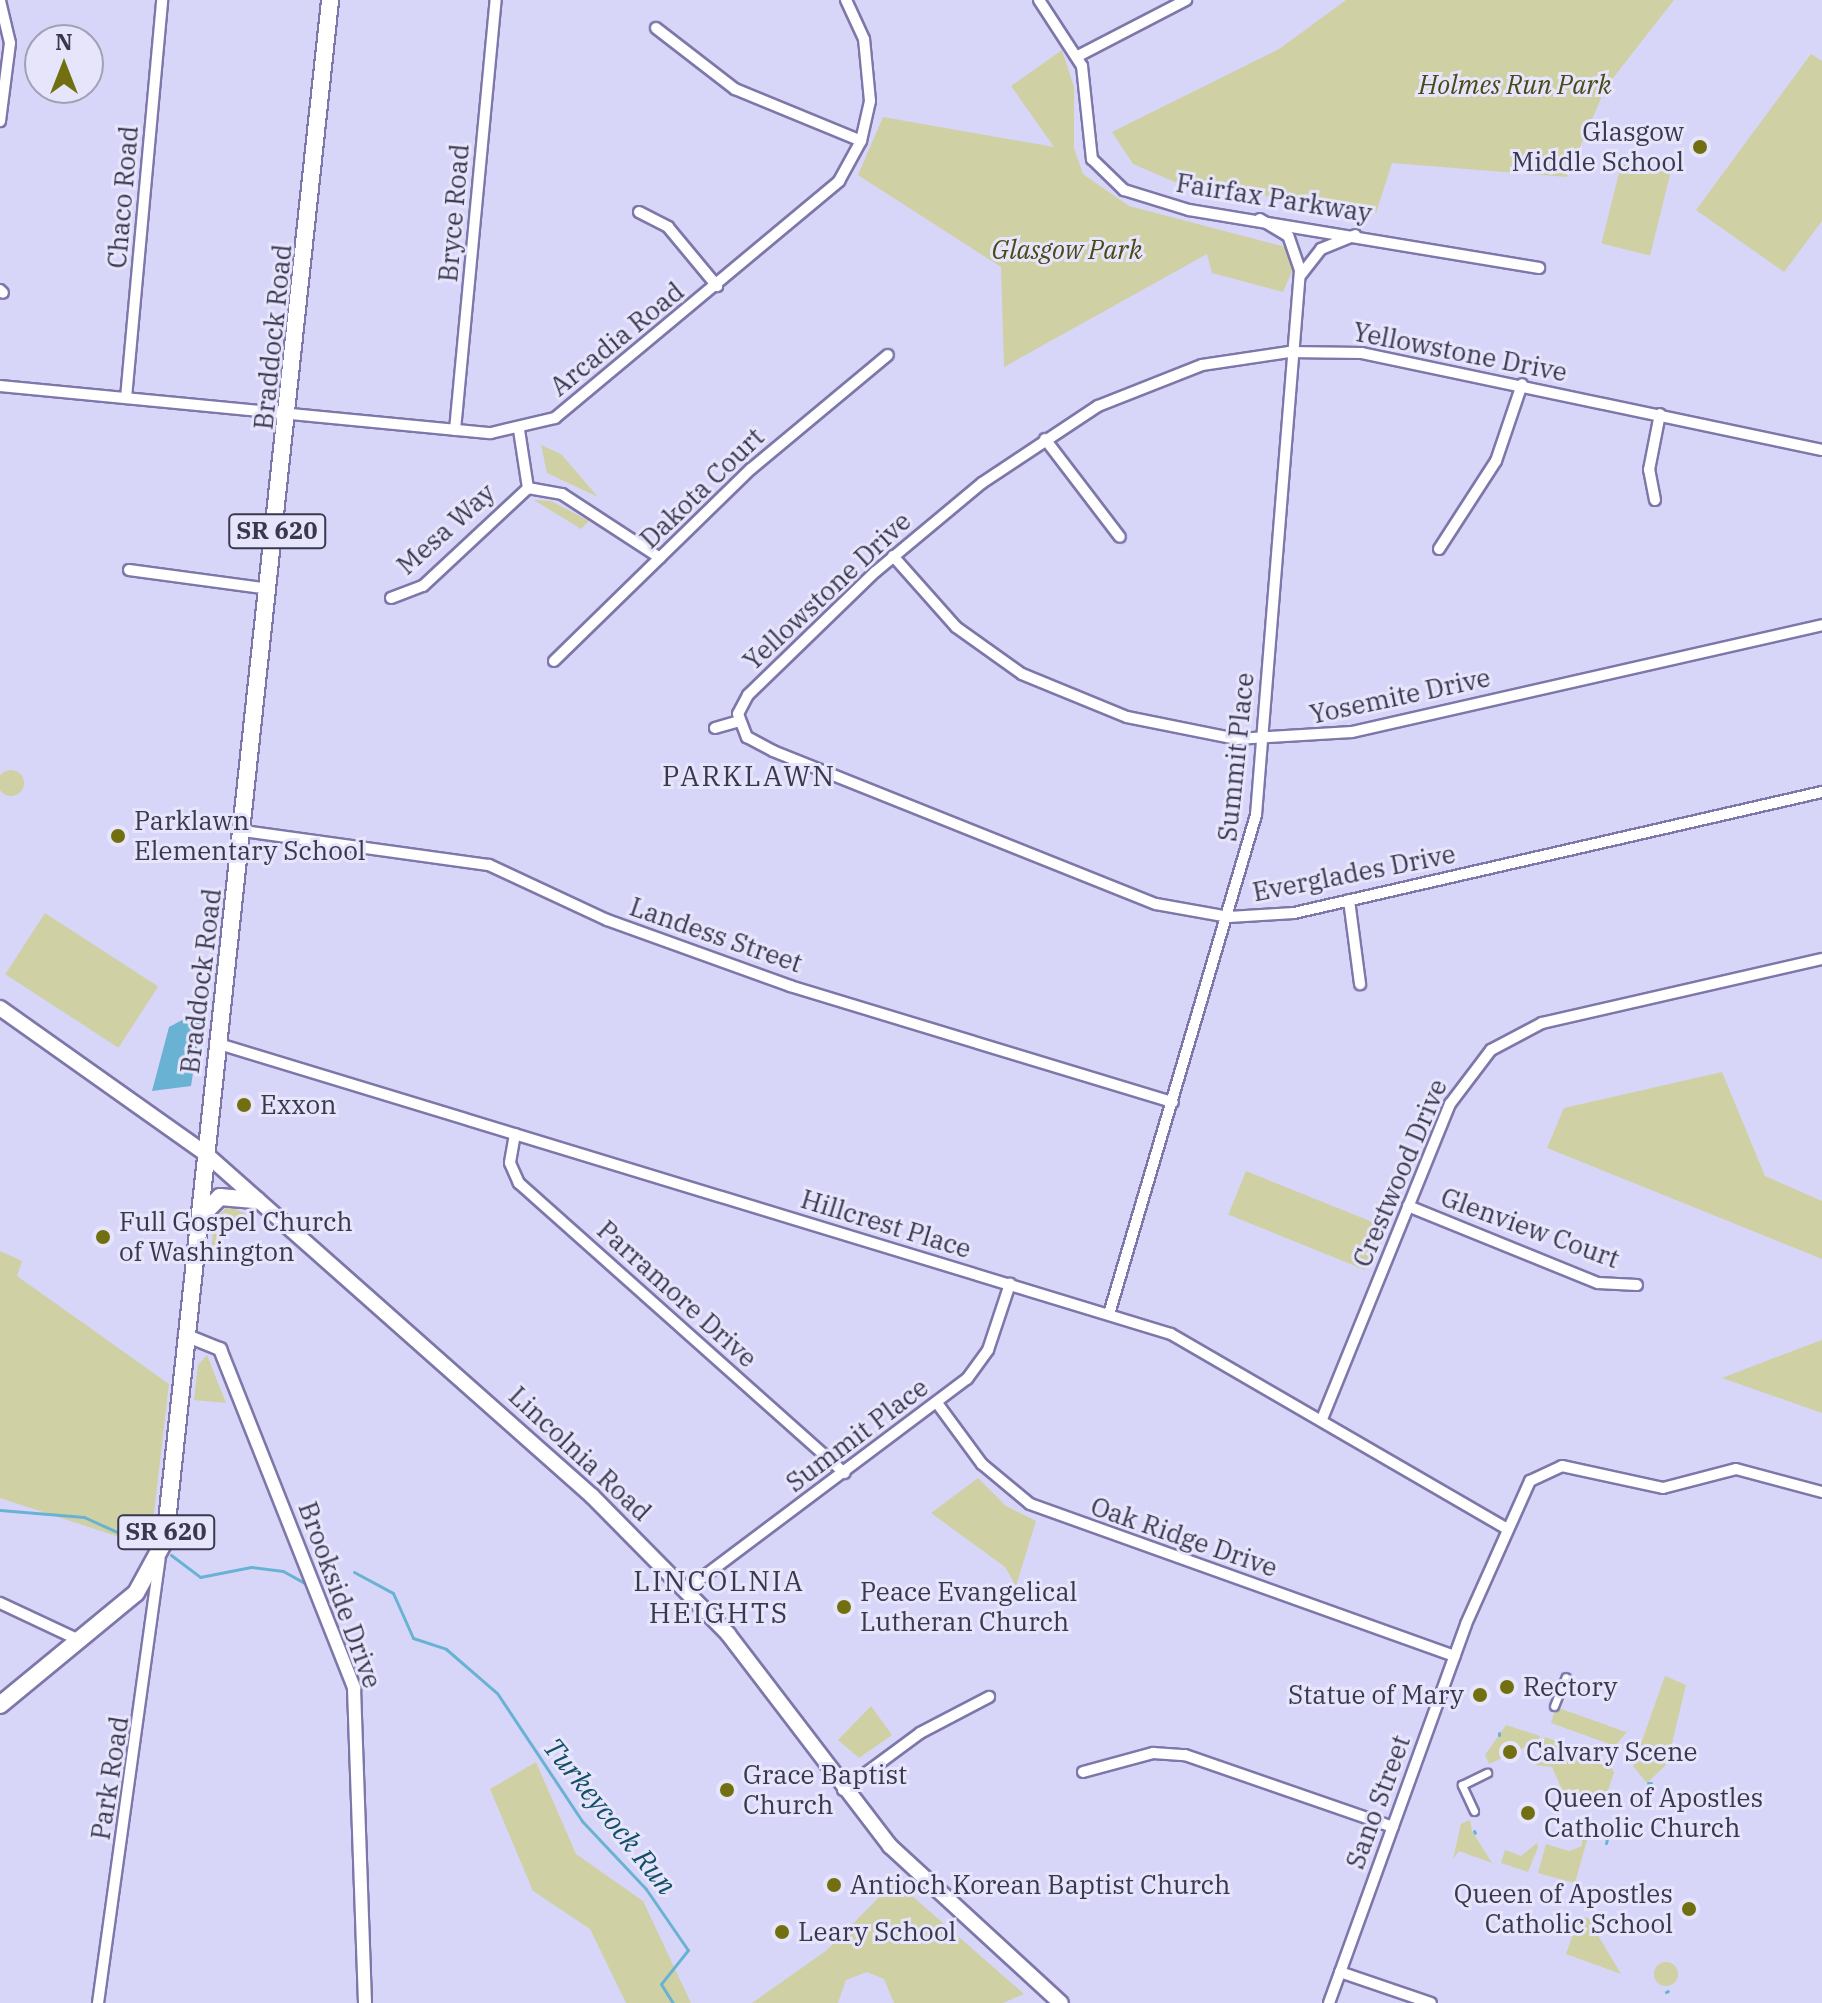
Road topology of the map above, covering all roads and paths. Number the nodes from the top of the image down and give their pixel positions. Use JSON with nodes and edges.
{"nodes":[{"id":1,"x":162,"y":0,"type":"edge"},
{"id":2,"x":330,"y":0,"type":"edge"},
{"id":3,"x":496,"y":0,"type":"edge"},
{"id":4,"x":846,"y":0,"type":"edge"},
{"id":5,"x":1039,"y":0,"type":"edge"},
{"id":6,"x":1186,"y":0,"type":"edge"},
{"id":7,"x":0,"y":1,"type":"edge"},
{"id":8,"x":656,"y":28,"type":"dead end"},
{"id":9,"x":1078,"y":56,"type":"junction"},
{"id":10,"x":0,"y":121,"type":"edge"},
{"id":11,"x":861,"y":141,"type":"junction"},
{"id":12,"x":639,"y":212,"type":"dead end"},
{"id":13,"x":1260,"y":219,"type":"junction"},
{"id":14,"x":1370,"y":235,"type":"junction"},
{"id":15,"x":1539,"y":268,"type":"dead end"},
{"id":16,"x":1298,"y":282,"type":"junction"},
{"id":17,"x":717,"y":286,"type":"junction"},
{"id":18,"x":1289,"y":352,"type":"junction"},
{"id":19,"x":888,"y":355,"type":"dead end"},
{"id":20,"x":1522,"y":384,"type":"junction"},
{"id":21,"x":0,"y":386,"type":"edge"},
{"id":22,"x":126,"y":398,"type":"junction"},
{"id":23,"x":291,"y":414,"type":"junction"},
{"id":24,"x":1660,"y":414,"type":"junction"},
{"id":25,"x":455,"y":430,"type":"junction"},
{"id":26,"x":519,"y":430,"type":"junction"},
{"id":27,"x":1045,"y":439,"type":"junction"},
{"id":28,"x":1822,"y":450,"type":"edge"},
{"id":29,"x":528,"y":488,"type":"junction"},
{"id":30,"x":1655,"y":500,"type":"dead end"},
{"id":31,"x":1120,"y":537,"type":"dead end"},
{"id":32,"x":1439,"y":549,"type":"dead end"},
{"id":33,"x":893,"y":556,"type":"junction"},
{"id":34,"x":660,"y":558,"type":"junction"},
{"id":35,"x":129,"y":570,"type":"dead end"},
{"id":36,"x":270,"y":589,"type":"junction"},
{"id":37,"x":391,"y":598,"type":"dead end"},
{"id":38,"x":1822,"y":625,"type":"edge"},
{"id":39,"x":554,"y":661,"type":"dead end"},
{"id":40,"x":739,"y":721,"type":"junction"},
{"id":41,"x":715,"y":728,"type":"dead end"},
{"id":42,"x":1263,"y":740,"type":"junction"},
{"id":43,"x":1822,"y":792,"type":"edge"},
{"id":44,"x":243,"y":831,"type":"junction"},
{"id":45,"x":1349,"y":900,"type":"junction"},
{"id":46,"x":1229,"y":917,"type":"junction"},
{"id":47,"x":1822,"y":959,"type":"edge"},
{"id":48,"x":1360,"y":984,"type":"dead end"},
{"id":49,"x":0,"y":1008,"type":"edge"},
{"id":50,"x":219,"y":1044,"type":"junction"},
{"id":51,"x":1173,"y":1102,"type":"junction"},
{"id":52,"x":515,"y":1134,"type":"junction"},
{"id":53,"x":206,"y":1154,"type":"junction"},
{"id":54,"x":257,"y":1200,"type":"junction"},
{"id":55,"x":1408,"y":1206,"type":"junction"},
{"id":56,"x":196,"y":1233,"type":"junction"},
{"id":57,"x":1010,"y":1284,"type":"junction"},
{"id":58,"x":1637,"y":1285,"type":"dead end"},
{"id":59,"x":1109,"y":1314,"type":"junction"},
{"id":60,"x":185,"y":1335,"type":"junction"},
{"id":61,"x":937,"y":1403,"type":"junction"},
{"id":62,"x":1322,"y":1419,"type":"junction"},
{"id":63,"x":844,"y":1473,"type":"junction"},
{"id":64,"x":1822,"y":1492,"type":"edge"},
{"id":65,"x":1506,"y":1528,"type":"junction"},
{"id":66,"x":160,"y":1559,"type":"junction"},
{"id":67,"x":687,"y":1589,"type":"junction"},
{"id":68,"x":0,"y":1603,"type":"edge"},
{"id":69,"x":81,"y":1641,"type":"junction"},
{"id":70,"x":1455,"y":1656,"type":"junction"},
{"id":71,"x":1566,"y":1677,"type":"dead end"},
{"id":72,"x":989,"y":1697,"type":"dead end"},
{"id":73,"x":0,"y":1705,"type":"edge"},
{"id":74,"x":1554,"y":1706,"type":"dead end"},
{"id":75,"x":1083,"y":1772,"type":"dead end"},
{"id":76,"x":1487,"y":1773,"type":"dead end"},
{"id":77,"x":843,"y":1790,"type":"junction"},
{"id":78,"x":1474,"y":1811,"type":"dead end"},
{"id":79,"x":1393,"y":1827,"type":"junction"},
{"id":80,"x":1340,"y":1972,"type":"junction"},
{"id":81,"x":98,"y":2003,"type":"edge"},
{"id":82,"x":365,"y":2003,"type":"edge"},
{"id":83,"x":1061,"y":2003,"type":"edge"},
{"id":84,"x":1329,"y":2003,"type":"edge"},
{"id":85,"x":1431,"y":2003,"type":"edge"}],
"edges":[{"from":1,"to":22,"type":"street","name":"Chaco Road"},
{"from":2,"to":23,"type":"main road","name":"Braddock Road","number":"SR 620"},
{"from":3,"to":25,"type":"street","name":"Bryce Road"},
{"from":4,"to":11,"type":"street","name":"Arcadia Road"},
{"from":5,"to":9,"type":"street","name":"Fairfax Parkway"},
{"from":6,"to":9,"type":"street"},
{"from":7,"to":10,"type":"street"},
{"from":8,"to":11,"type":"street"},
{"from":9,"to":13,"type":"street","name":"Fairfax Parkway"},
{"from":11,"to":17,"type":"street","name":"Arcadia Road"},
{"from":12,"to":17,"type":"street"},
{"from":13,"to":14,"type":"street","name":"Fairfax Parkway"},
{"from":13,"to":16,"type":"street","name":"Summit Place"},
{"from":14,"to":15,"type":"street","name":"Fairfax Parkway"},
{"from":14,"to":16,"type":"street","name":"Summit Place"},
{"from":16,"to":18,"type":"street","name":"Summit Place"},
{"from":17,"to":26,"type":"street","name":"Arcadia Road"},
{"from":18,"to":20,"type":"street","name":"Yellowstone Drive"},
{"from":18,"to":27,"type":"street","name":"Yellowstone Drive"},
{"from":18,"to":42,"type":"street","name":"Summit Place"},
{"from":19,"to":34,"type":"street","name":"Dakota Court"},
{"from":20,"to":24,"type":"street","name":"Yellowstone Drive"},
{"from":20,"to":32,"type":"street"},
{"from":21,"to":22,"type":"street","name":"Arcadia Road"},
{"from":22,"to":23,"type":"street","name":"Arcadia Road"},
{"from":23,"to":25,"type":"street","name":"Arcadia Road"},
{"from":23,"to":36,"type":"main road","name":"Braddock Road","number":"SR 620"},
{"from":24,"to":28,"type":"street","name":"Yellowstone Drive"},
{"from":24,"to":30,"type":"street"},
{"from":25,"to":26,"type":"street","name":"Arcadia Road"},
{"from":26,"to":29,"type":"street"},
{"from":27,"to":31,"type":"street"},
{"from":27,"to":33,"type":"street","name":"Yellowstone Drive"},
{"from":29,"to":34,"type":"street"},
{"from":29,"to":37,"type":"street","name":"Mesa Way"},
{"from":33,"to":40,"type":"street","name":"Yellowstone Drive"},
{"from":33,"to":42,"type":"street","name":"Yosemite Drive"},
{"from":34,"to":39,"type":"street","name":"Dakota Court"},
{"from":35,"to":36,"type":"street"},
{"from":36,"to":44,"type":"main road","name":"Braddock Road","number":"SR 620"},
{"from":38,"to":42,"type":"street","name":"Yosemite Drive"},
{"from":40,"to":41,"type":"street"},
{"from":40,"to":46,"type":"street","name":"Everglades Drive"},
{"from":42,"to":46,"type":"street","name":"Summit Place"},
{"from":43,"to":45,"type":"street","name":"Everglades Drive"},
{"from":44,"to":50,"type":"main road","name":"Braddock Road","number":"SR 620"},
{"from":44,"to":51,"type":"street","name":"Landess Street"},
{"from":45,"to":46,"type":"street","name":"Everglades Drive"},
{"from":45,"to":48,"type":"street"},
{"from":46,"to":51,"type":"street","name":"Summit Place"},
{"from":47,"to":55,"type":"street","name":"Crestwood Drive"},
{"from":49,"to":53,"type":"main road","name":"Lincolnia Road"},
{"from":50,"to":52,"type":"street","name":"Hillcrest Place"},
{"from":50,"to":53,"type":"main road","name":"Braddock Road","number":"SR 620"},
{"from":51,"to":59,"type":"street","name":"Summit Place"},
{"from":52,"to":57,"type":"street","name":"Hillcrest Place"},
{"from":52,"to":63,"type":"street","name":"Parramore Drive"},
{"from":53,"to":54,"type":"main road","name":"Lincolnia Road"},
{"from":53,"to":56,"type":"main road","name":"Braddock Road","number":"SR 620"},
{"from":54,"to":56,"type":"main road"},
{"from":54,"to":67,"type":"main road","name":"Lincolnia Road"},
{"from":55,"to":58,"type":"street","name":"Glenview Court"},
{"from":55,"to":62,"type":"street","name":"Crestwood Drive"},
{"from":56,"to":60,"type":"main road","name":"Braddock Road","number":"SR 620"},
{"from":57,"to":59,"type":"street","name":"Hillcrest Place"},
{"from":57,"to":61,"type":"street","name":"Summit Place"},
{"from":59,"to":62,"type":"street","name":"Hillcrest Place"},
{"from":60,"to":66,"type":"main road","name":"Braddock Road","number":"SR 620"},
{"from":60,"to":82,"type":"street","name":"Brookside Drive"},
{"from":61,"to":63,"type":"street","name":"Summit Place"},
{"from":61,"to":70,"type":"street","name":"Oak Ridge Drive"},
{"from":62,"to":65,"type":"street","name":"Hillcrest Place"},
{"from":63,"to":67,"type":"street","name":"Summit Place"},
{"from":64,"to":65,"type":"street","name":"Sano Street"},
{"from":65,"to":70,"type":"street","name":"Sano Street"},
{"from":66,"to":69,"type":"main road","name":"Braddock Road","number":"SR 620"},
{"from":66,"to":81,"type":"street","name":"Park Road"},
{"from":67,"to":77,"type":"main road","name":"Lincolnia Road"},
{"from":68,"to":69,"type":"street"},
{"from":69,"to":73,"type":"main road","name":"Braddock Road","number":"SR 620"},
{"from":70,"to":79,"type":"street","name":"Sano Street"},
{"from":71,"to":74,"type":"street"},
{"from":72,"to":77,"type":"street"},
{"from":75,"to":79,"type":"street"},
{"from":76,"to":78,"type":"street"},
{"from":77,"to":83,"type":"main road","name":"Lincolnia Road"},
{"from":79,"to":80,"type":"street","name":"Sano Street"},
{"from":80,"to":84,"type":"street","name":"Sano Street"},
{"from":80,"to":85,"type":"street"}]}
